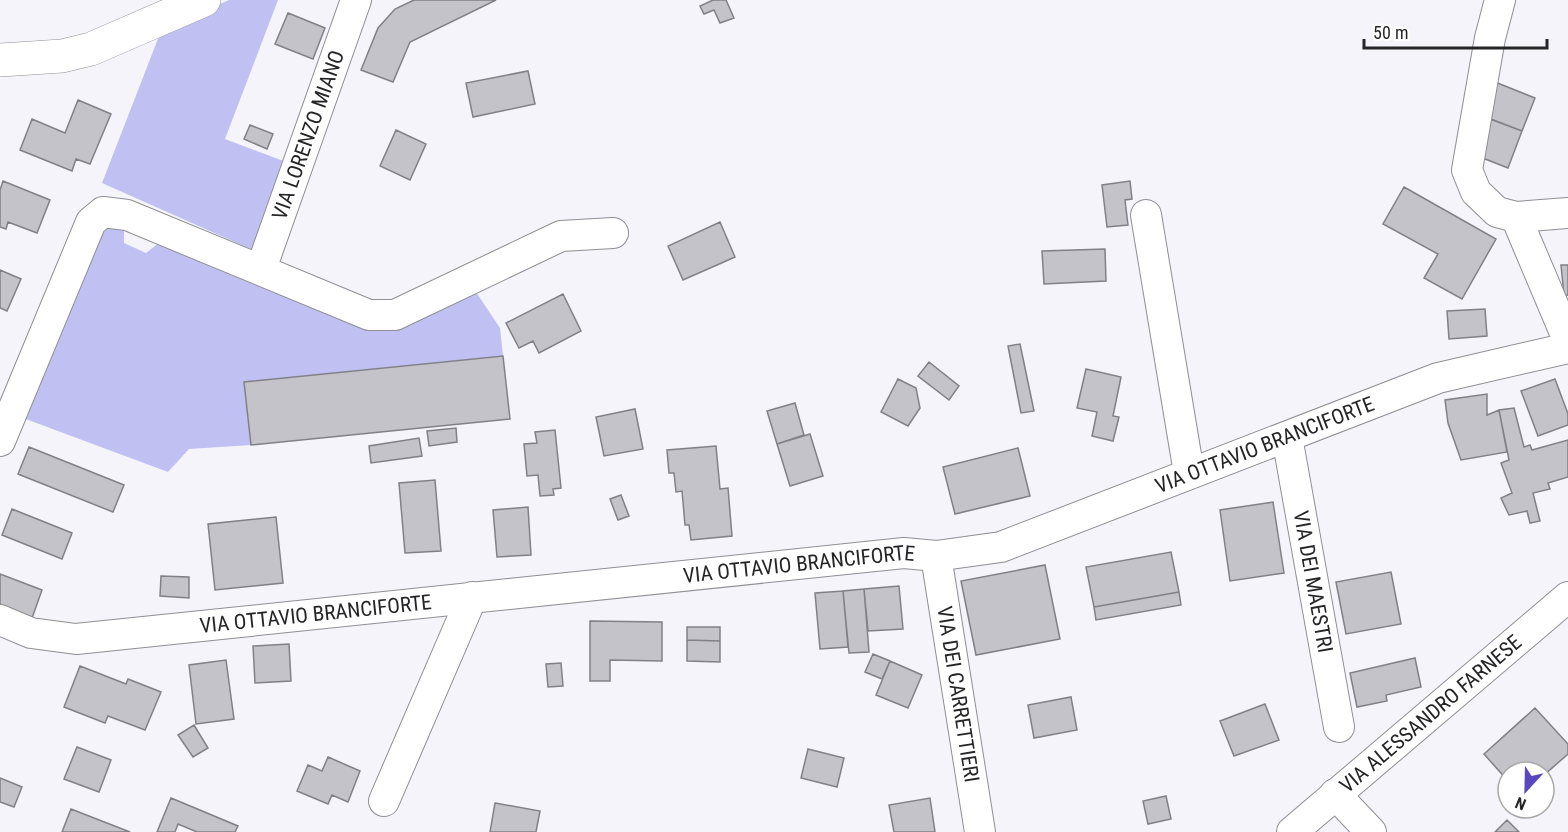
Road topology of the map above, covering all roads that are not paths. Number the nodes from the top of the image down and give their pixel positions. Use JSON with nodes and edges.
{"nodes":[{"id":1,"x":204,"y":0,"type":"edge"},
{"id":2,"x":356,"y":0,"type":"edge"},
{"id":3,"x":1500,"y":0,"type":"edge"},
{"id":4,"x":0,"y":60,"type":"edge"},
{"id":5,"x":1568,"y":213,"type":"edge"},
{"id":6,"x":1146,"y":215,"type":"dead end"},
{"id":7,"x":1516,"y":218,"type":"junction"},
{"id":8,"x":613,"y":233,"type":"dead end"},
{"id":9,"x":261,"y":269,"type":"junction"},
{"id":10,"x":1568,"y":340,"type":"edge"},
{"id":11,"x":1568,"y":348,"type":"edge"},
{"id":12,"x":1287,"y":437,"type":"junction"},
{"id":13,"x":0,"y":441,"type":"edge"},
{"id":14,"x":1189,"y":473,"type":"junction"},
{"id":15,"x":936,"y":556,"type":"junction"},
{"id":16,"x":472,"y":597,"type":"junction"},
{"id":17,"x":1568,"y":597,"type":"edge"},
{"id":18,"x":0,"y":620,"type":"edge"},
{"id":19,"x":1339,"y":727,"type":"dead end"},
{"id":20,"x":1335,"y":794,"type":"junction"},
{"id":21,"x":384,"y":801,"type":"dead end"},
{"id":22,"x":980,"y":832,"type":"edge"},
{"id":23,"x":1292,"y":832,"type":"edge"},
{"id":24,"x":1371,"y":832,"type":"edge"}],
"edges":[{"from":1,"to":4,"type":"main road"},
{"from":2,"to":9,"type":"street","name":"VIA LORENZO MIANO"},
{"from":3,"to":7,"type":"street"},
{"from":5,"to":7,"type":"street"},
{"from":6,"to":14,"type":"street"},
{"from":7,"to":10,"type":"street"},
{"from":8,"to":9,"type":"street"},
{"from":9,"to":13,"type":"street"},
{"from":11,"to":12,"type":"street","name":"VIA OTTAVIO BRANCIFORTE"},
{"from":12,"to":14,"type":"street","name":"VIA OTTAVIO BRANCIFORTE"},
{"from":12,"to":19,"type":"street","name":"VIA DEI MAESTRI"},
{"from":14,"to":15,"type":"street","name":"VIA OTTAVIO BRANCIFORTE"},
{"from":15,"to":16,"type":"street","name":"VIA OTTAVIO BRANCIFORTE"},
{"from":15,"to":22,"type":"street","name":"VIA DEI CARRETTIERI"},
{"from":16,"to":18,"type":"street","name":"VIA OTTAVIO BRANCIFORTE"},
{"from":16,"to":21,"type":"street"},
{"from":17,"to":20,"type":"street","name":"VIA ALESSANDRO FARNESE"},
{"from":20,"to":23,"type":"street","name":"VIA ALESSANDRO FARNESE"},
{"from":20,"to":24,"type":"street"}]}
